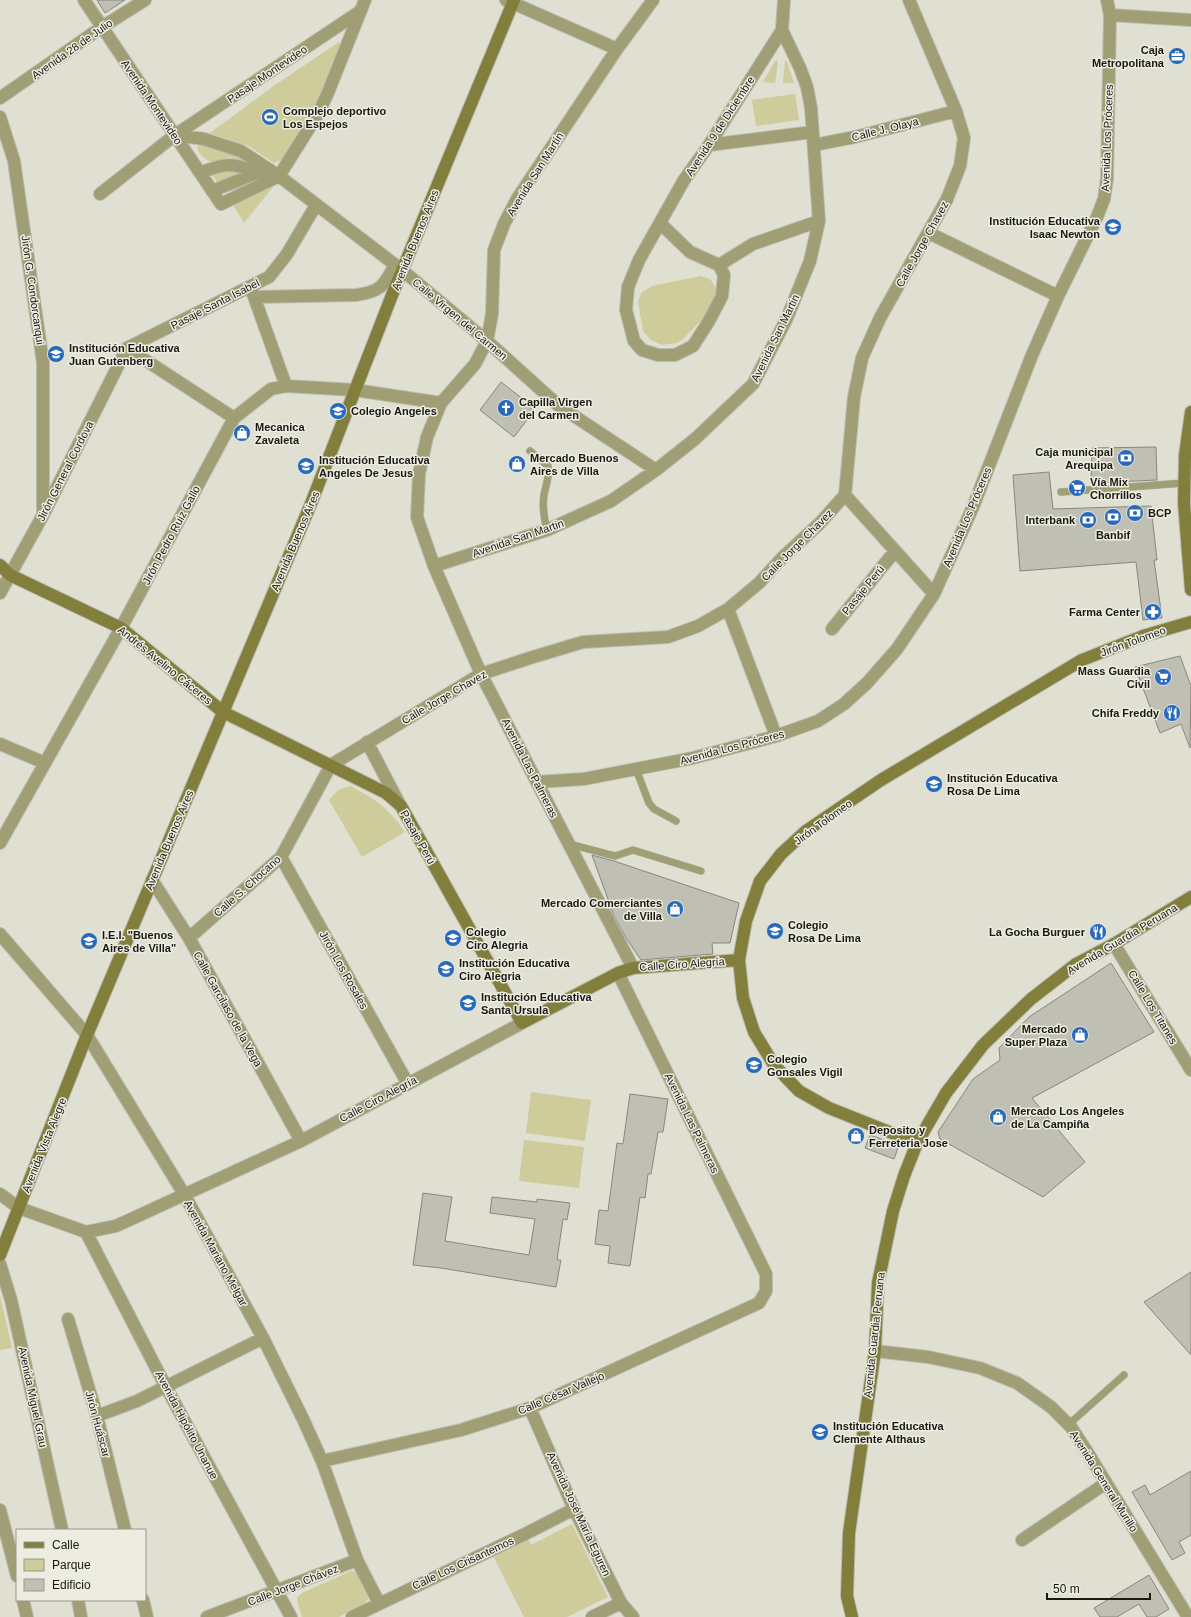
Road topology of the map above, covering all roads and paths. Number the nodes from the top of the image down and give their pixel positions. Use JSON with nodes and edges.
{"nodes":[{"id":1,"x":84,"y":0,"type":"edge"},
{"id":2,"x":145,"y":0,"type":"edge"},
{"id":3,"x":653,"y":0,"type":"edge"},
{"id":4,"x":784,"y":0,"type":"edge"},
{"id":5,"x":909,"y":0,"type":"edge"},
{"id":6,"x":1107,"y":0,"type":"edge"},
{"id":7,"x":511,"y":1,"type":"edge"},
{"id":8,"x":363,"y":3,"type":"edge"},
{"id":9,"x":1110,"y":15,"type":"junction"},
{"id":10,"x":1191,"y":20,"type":"edge"},
{"id":11,"x":102,"y":27,"type":"junction"},
{"id":12,"x":782,"y":30,"type":"junction"},
{"id":13,"x":617,"y":49,"type":"junction"},
{"id":14,"x":0,"y":98,"type":"edge"},
{"id":15,"x":956,"y":111,"type":"junction"},
{"id":16,"x":0,"y":117,"type":"edge"},
{"id":17,"x":813,"y":132,"type":"junction"},
{"id":18,"x":175,"y":136,"type":"junction"},
{"id":19,"x":709,"y":145,"type":"junction"},
{"id":20,"x":814,"y":145,"type":"junction"},
{"id":21,"x":200,"y":173,"type":"junction"},
{"id":22,"x":257,"y":173,"type":"junction"},
{"id":23,"x":279,"y":176,"type":"junction"},
{"id":24,"x":212,"y":191,"type":"junction"},
{"id":25,"x":100,"y":194,"type":"dead end"},
{"id":26,"x":316,"y":204,"type":"junction"},
{"id":27,"x":820,"y":221,"type":"junction"},
{"id":28,"x":660,"y":223,"type":"junction"},
{"id":29,"x":929,"y":233,"type":"junction"},
{"id":30,"x":720,"y":265,"type":"junction"},
{"id":31,"x":398,"y":268,"type":"junction"},
{"id":32,"x":253,"y":292,"type":"junction"},
{"id":33,"x":1058,"y":296,"type":"junction"},
{"id":34,"x":487,"y":341,"type":"junction"},
{"id":35,"x":127,"y":348,"type":"junction"},
{"id":36,"x":286,"y":386,"type":"junction"},
{"id":37,"x":356,"y":390,"type":"junction"},
{"id":38,"x":441,"y":403,"type":"junction"},
{"id":39,"x":1191,"y":412,"type":"edge"},
{"id":40,"x":234,"y":418,"type":"junction"},
{"id":41,"x":530,"y":451,"type":"dead end"},
{"id":42,"x":656,"y":470,"type":"junction"},
{"id":43,"x":1184,"y":483,"type":"junction"},
{"id":44,"x":1061,"y":492,"type":"dead end"},
{"id":45,"x":845,"y":495,"type":"junction"},
{"id":46,"x":43,"y":515,"type":"junction"},
{"id":47,"x":547,"y":530,"type":"junction"},
{"id":48,"x":896,"y":551,"type":"junction"},
{"id":49,"x":0,"y":565,"type":"edge"},
{"id":50,"x":434,"y":566,"type":"junction"},
{"id":51,"x":10,"y":575,"type":"junction"},
{"id":52,"x":1191,"y":590,"type":"edge"},
{"id":53,"x":0,"y":593,"type":"edge"},
{"id":54,"x":934,"y":594,"type":"junction"},
{"id":55,"x":728,"y":609,"type":"junction"},
{"id":56,"x":1191,"y":622,"type":"edge"},
{"id":57,"x":122,"y":628,"type":"junction"},
{"id":58,"x":832,"y":629,"type":"dead end"},
{"id":59,"x":480,"y":674,"type":"junction"},
{"id":60,"x":223,"y":712,"type":"junction"},
{"id":61,"x":776,"y":736,"type":"junction"},
{"id":62,"x":367,"y":742,"type":"junction"},
{"id":63,"x":0,"y":744,"type":"edge"},
{"id":64,"x":45,"y":763,"type":"junction"},
{"id":65,"x":331,"y":765,"type":"junction"},
{"id":66,"x":636,"y":769,"type":"junction"},
{"id":67,"x":537,"y":782,"type":"junction"},
{"id":68,"x":401,"y":806,"type":"junction"},
{"id":69,"x":676,"y":821,"type":"dead end"},
{"id":70,"x":0,"y":842,"type":"edge"},
{"id":71,"x":569,"y":844,"type":"junction"},
{"id":72,"x":281,"y":857,"type":"junction"},
{"id":73,"x":701,"y":871,"type":"dead end"},
{"id":74,"x":152,"y":880,"type":"junction"},
{"id":75,"x":1191,"y":897,"type":"edge"},
{"id":76,"x":0,"y":934,"type":"edge"},
{"id":77,"x":189,"y":938,"type":"junction"},
{"id":78,"x":1114,"y":944,"type":"junction"},
{"id":79,"x":739,"y":960,"type":"junction"},
{"id":80,"x":633,"y":968,"type":"junction"},
{"id":81,"x":618,"y":973,"type":"junction"},
{"id":82,"x":522,"y":1023,"type":"junction"},
{"id":83,"x":87,"y":1035,"type":"junction"},
{"id":84,"x":1191,"y":1070,"type":"edge"},
{"id":85,"x":408,"y":1084,"type":"junction"},
{"id":86,"x":302,"y":1140,"type":"junction"},
{"id":87,"x":916,"y":1143,"type":"junction"},
{"id":88,"x":0,"y":1194,"type":"edge"},
{"id":89,"x":184,"y":1194,"type":"junction"},
{"id":90,"x":19,"y":1208,"type":"junction"},
{"id":91,"x":86,"y":1232,"type":"junction"},
{"id":92,"x":0,"y":1255,"type":"edge"},
{"id":93,"x":0,"y":1264,"type":"edge"},
{"id":94,"x":766,"y":1274,"type":"joint"},
{"id":95,"x":68,"y":1319,"type":"dead end"},
{"id":96,"x":263,"y":1338,"type":"junction"},
{"id":97,"x":874,"y":1351,"type":"junction"},
{"id":98,"x":1124,"y":1375,"type":"dead end"},
{"id":99,"x":166,"y":1387,"type":"junction"},
{"id":100,"x":530,"y":1408,"type":"junction"},
{"id":101,"x":97,"y":1416,"type":"junction"},
{"id":102,"x":1068,"y":1425,"type":"junction"},
{"id":103,"x":322,"y":1461,"type":"junction"},
{"id":104,"x":1106,"y":1483,"type":"junction"},
{"id":105,"x":574,"y":1509,"type":"junction"},
{"id":106,"x":0,"y":1510,"type":"edge"},
{"id":107,"x":62,"y":1529,"type":"edge"},
{"id":108,"x":125,"y":1529,"type":"edge"},
{"id":109,"x":1022,"y":1540,"type":"dead end"},
{"id":110,"x":357,"y":1560,"type":"junction"},
{"id":111,"x":16,"y":1572,"type":"edge"},
{"id":112,"x":277,"y":1591,"type":"junction"},
{"id":113,"x":23,"y":1601,"type":"edge"},
{"id":114,"x":78,"y":1601,"type":"edge"},
{"id":115,"x":143,"y":1601,"type":"edge"},
{"id":116,"x":379,"y":1603,"type":"junction"},
{"id":117,"x":621,"y":1603,"type":"junction"},
{"id":118,"x":225,"y":1614,"type":"edge"},
{"id":119,"x":27,"y":1617,"type":"edge"},
{"id":120,"x":81,"y":1617,"type":"edge"},
{"id":121,"x":147,"y":1617,"type":"edge"},
{"id":122,"x":207,"y":1617,"type":"edge"},
{"id":123,"x":291,"y":1617,"type":"edge"},
{"id":124,"x":352,"y":1617,"type":"edge"},
{"id":125,"x":592,"y":1617,"type":"edge"},
{"id":126,"x":633,"y":1617,"type":"edge"},
{"id":127,"x":852,"y":1617,"type":"edge"},
{"id":128,"x":1188,"y":1617,"type":"edge"}],
"edges":[{"from":1,"to":11,"type":"street","name":"Avenida Montevideo"},
{"from":2,"to":11,"type":"street","name":"Avenida 28 de Julio"},
{"from":3,"to":13,"type":"street","name":"Avenida San Martín"},
{"from":4,"to":12,"type":"street","name":"Avenida San Martin"},
{"from":5,"to":15,"type":"street","name":"Calle Jorge Chavez"},
{"from":6,"to":9,"type":"street","name":"Avenida Los Próceres"},
{"from":7,"to":13,"type":"street"},
{"from":7,"to":31,"type":"street","name":"Avenida Buenos Aires"},
{"from":8,"to":18,"type":"street","name":"Pasaje Montevideo"},
{"from":8,"to":23,"type":"street"},
{"from":9,"to":10,"type":"street"},
{"from":9,"to":33,"type":"street","name":"Avenida Los Próceres"},
{"from":11,"to":14,"type":"street","name":"Avenida 28 de Julio"},
{"from":11,"to":18,"type":"street","name":"Avenida Montevideo"},
{"from":12,"to":17,"type":"street","name":"Avenida San Martin"},
{"from":12,"to":19,"type":"street","name":"Avenida 9 de Diciembre"},
{"from":13,"to":34,"type":"street","name":"Avenida San Martín"},
{"from":15,"to":20,"type":"street","name":"Calle J. Olaya"},
{"from":15,"to":29,"type":"street","name":"Calle Jorge Chavez"},
{"from":16,"to":46,"type":"street","name":"Jirón G. Condorcanqui"},
{"from":17,"to":19,"type":"street"},
{"from":17,"to":20,"type":"street","name":"Avenida San Martin"},
{"from":18,"to":21,"type":"street","name":"Avenida Montevideo"},
{"from":18,"to":23,"type":"street","name":"Calle Virgen del Carmen"},
{"from":18,"to":25,"type":"street","name":"Pasaje Montevideo"},
{"from":19,"to":28,"type":"street","name":"Avenida 9 de Diciembre"},
{"from":20,"to":27,"type":"street","name":"Avenida San Martin"},
{"from":21,"to":22,"type":"street"},
{"from":21,"to":24,"type":"street","name":"Avenida Montevideo"},
{"from":22,"to":23,"type":"street"},
{"from":22,"to":24,"type":"street"},
{"from":23,"to":24,"type":"street","name":"Avenida Montevideo"},
{"from":23,"to":26,"type":"street","name":"Calle Virgen del Carmen"},
{"from":26,"to":31,"type":"street","name":"Calle Virgen del Carmen"},
{"from":26,"to":32,"type":"street","name":"Pasaje Santa Isabel"},
{"from":27,"to":30,"type":"street"},
{"from":27,"to":42,"type":"street","name":"Avenida San Martin"},
{"from":28,"to":30,"type":"street"},
{"from":28,"to":30,"type":"street","name":"Avenida 9 de Diciembre"},
{"from":29,"to":33,"type":"street"},
{"from":29,"to":45,"type":"street","name":"Calle Jorge Chavez"},
{"from":31,"to":32,"type":"street"},
{"from":31,"to":34,"type":"street","name":"Calle Virgen del Carmen"},
{"from":31,"to":37,"type":"street","name":"Avenida Buenos Aires"},
{"from":32,"to":35,"type":"street","name":"Pasaje Santa Isabel"},
{"from":32,"to":36,"type":"street"},
{"from":33,"to":54,"type":"street","name":"Avenida Los Próceres"},
{"from":34,"to":38,"type":"street","name":"Avenida San Martín"},
{"from":34,"to":42,"type":"street","name":"Calle Virgen del Carmen"},
{"from":35,"to":40,"type":"street"},
{"from":35,"to":46,"type":"street","name":"Jirón General Cordova"},
{"from":36,"to":37,"type":"street","name":"Jirón Pedro Ruiz Gallo"},
{"from":36,"to":40,"type":"street","name":"Jirón Pedro Ruiz Gallo"},
{"from":37,"to":38,"type":"street","name":"Jirón Pedro Ruiz Gallo"},
{"from":37,"to":60,"type":"street","name":"Avenida Buenos Aires"},
{"from":38,"to":50,"type":"street","name":"Avenida San Martín"},
{"from":39,"to":43,"type":"street"},
{"from":40,"to":57,"type":"street","name":"Jirón Pedro Ruiz Gallo"},
{"from":41,"to":47,"type":"lane"},
{"from":42,"to":47,"type":"street","name":"Avenida San Martin"},
{"from":43,"to":44,"type":"lane"},
{"from":43,"to":52,"type":"street"},
{"from":45,"to":48,"type":"street"},
{"from":45,"to":55,"type":"street","name":"Calle Jorge Chavez"},
{"from":46,"to":51,"type":"street","name":"Jirón General Cordova"},
{"from":47,"to":50,"type":"street","name":"Avenida San Martin"},
{"from":48,"to":54,"type":"street"},
{"from":48,"to":58,"type":"street","name":"Pasaje Perú"},
{"from":49,"to":51,"type":"street","name":"Andrés Avelino Cáceres"},
{"from":50,"to":59,"type":"street","name":"Avenida Las Palmeras"},
{"from":51,"to":53,"type":"street","name":"Jirón General Cordova"},
{"from":51,"to":57,"type":"street","name":"Andrés Avelino Cáceres"},
{"from":54,"to":61,"type":"street","name":"Avenida Los Próceres"},
{"from":55,"to":59,"type":"street","name":"Calle Jorge Chavez"},
{"from":55,"to":61,"type":"street"},
{"from":56,"to":79,"type":"street","name":"Jirón Tolomeo"},
{"from":57,"to":60,"type":"street","name":"Andrés Avelino Cáceres"},
{"from":57,"to":64,"type":"street","name":"Jirón Pedro Ruiz Gallo"},
{"from":59,"to":62,"type":"street","name":"Calle Jorge Chavez"},
{"from":59,"to":67,"type":"street","name":"Avenida Las Palmeras"},
{"from":60,"to":65,"type":"street","name":"Pasaje Perú"},
{"from":60,"to":74,"type":"street","name":"Avenida Buenos Aires"},
{"from":61,"to":66,"type":"street","name":"Avenida Los Próceres"},
{"from":62,"to":65,"type":"street","name":"Calle Jorge Chavez"},
{"from":62,"to":68,"type":"street"},
{"from":63,"to":64,"type":"street"},
{"from":64,"to":70,"type":"street","name":"Jirón Pedro Ruiz Gallo"},
{"from":65,"to":68,"type":"street","name":"Pasaje Perú"},
{"from":65,"to":72,"type":"street","name":"Calle S. Chocano"},
{"from":66,"to":67,"type":"street","name":"Avenida Los Próceres"},
{"from":66,"to":69,"type":"lane"},
{"from":67,"to":71,"type":"street","name":"Avenida Las Palmeras"},
{"from":68,"to":82,"type":"street","name":"Pasaje Perú"},
{"from":71,"to":73,"type":"lane"},
{"from":71,"to":80,"type":"street","name":"Avenida Las Palmeras"},
{"from":72,"to":77,"type":"street","name":"Calle S. Chocano"},
{"from":72,"to":85,"type":"street","name":"Jirón Los Rosales"},
{"from":74,"to":77,"type":"street","name":"Calle Garcilaso de la Vega"},
{"from":74,"to":83,"type":"street","name":"Avenida Buenos Aires"},
{"from":75,"to":78,"type":"street","name":"Avenida Guardia Peruana"},
{"from":76,"to":83,"type":"street","name":"Avenida Mariano Melgar"},
{"from":77,"to":86,"type":"street","name":"Calle Garcilaso de la Vega"},
{"from":78,"to":84,"type":"street","name":"Calle Los Titanes"},
{"from":78,"to":87,"type":"street","name":"Avenida Guardia Peruana"},
{"from":79,"to":80,"type":"street","name":"Calle Ciro Alegría"},
{"from":79,"to":87,"type":"street","name":"Jirón Tolomeo"},
{"from":80,"to":81,"type":"street","name":"Calle Ciro Alegría"},
{"from":81,"to":82,"type":"street","name":"Calle Ciro Alegría"},
{"from":81,"to":94,"type":"street","name":"Avenida Las Palmeras"},
{"from":82,"to":85,"type":"street","name":"Calle Ciro Alegría"},
{"from":83,"to":89,"type":"street","name":"Avenida Mariano Melgar"},
{"from":83,"to":90,"type":"street","name":"Avenida Vista Alegre"},
{"from":85,"to":86,"type":"street","name":"Calle Ciro Alegría"},
{"from":86,"to":89,"type":"street","name":"Calle Ciro Alegría"},
{"from":87,"to":97,"type":"street","name":"Avenida Guardia Peruana"},
{"from":88,"to":90,"type":"street"},
{"from":89,"to":91,"type":"street","name":"Calle Ciro Alegría"},
{"from":89,"to":96,"type":"street","name":"Avenida Mariano Melgar"},
{"from":90,"to":91,"type":"street"},
{"from":90,"to":92,"type":"street","name":"Avenida Vista Alegre"},
{"from":91,"to":99,"type":"street","name":"Avenida Hipólito Unanue"},
{"from":93,"to":107,"type":"street","name":"Avenida Miguel Grau"},
{"from":94,"to":100,"type":"street","name":"Calle César Vallejo"},
{"from":95,"to":101,"type":"street","name":"Jirón Huáscar"},
{"from":96,"to":99,"type":"street"},
{"from":96,"to":103,"type":"street","name":"Avenida Mariano Melgar"},
{"from":97,"to":102,"type":"street","name":"Avenida General Murillo"},
{"from":97,"to":127,"type":"street","name":"Avenida Guardia Peruana"},
{"from":98,"to":102,"type":"lane"},
{"from":99,"to":101,"type":"street"},
{"from":99,"to":112,"type":"street","name":"Avenida Hipólito Unanue"},
{"from":100,"to":103,"type":"street","name":"Calle César Vallejo"},
{"from":100,"to":105,"type":"street","name":"Avenida José María Eguren"},
{"from":101,"to":108,"type":"street","name":"Jirón Huáscar"},
{"from":102,"to":104,"type":"street","name":"Avenida General Murillo"},
{"from":103,"to":110,"type":"street","name":"Avenida Mariano Melgar"},
{"from":104,"to":109,"type":"street"},
{"from":104,"to":128,"type":"street","name":"Avenida General Murillo"},
{"from":105,"to":116,"type":"street","name":"Calle Los Crisantemos"},
{"from":105,"to":117,"type":"street","name":"Avenida José María Eguren"},
{"from":106,"to":111,"type":"street"},
{"from":110,"to":112,"type":"street","name":"Calle Jorge Chávez"},
{"from":110,"to":116,"type":"street","name":"Avenida Mariano Melgar"},
{"from":112,"to":118,"type":"street","name":"Calle Jorge Chávez"},
{"from":112,"to":123,"type":"street","name":"Avenida Hipólito Unanue"},
{"from":113,"to":119,"type":"street"},
{"from":114,"to":120,"type":"street"},
{"from":115,"to":121,"type":"street"},
{"from":116,"to":124,"type":"street","name":"Calle Los Crisantemos"},
{"from":117,"to":125,"type":"street"},
{"from":117,"to":126,"type":"street","name":"Avenida José María Eguren"},
{"from":118,"to":122,"type":"street","name":"Calle Jorge Chávez"}]}
